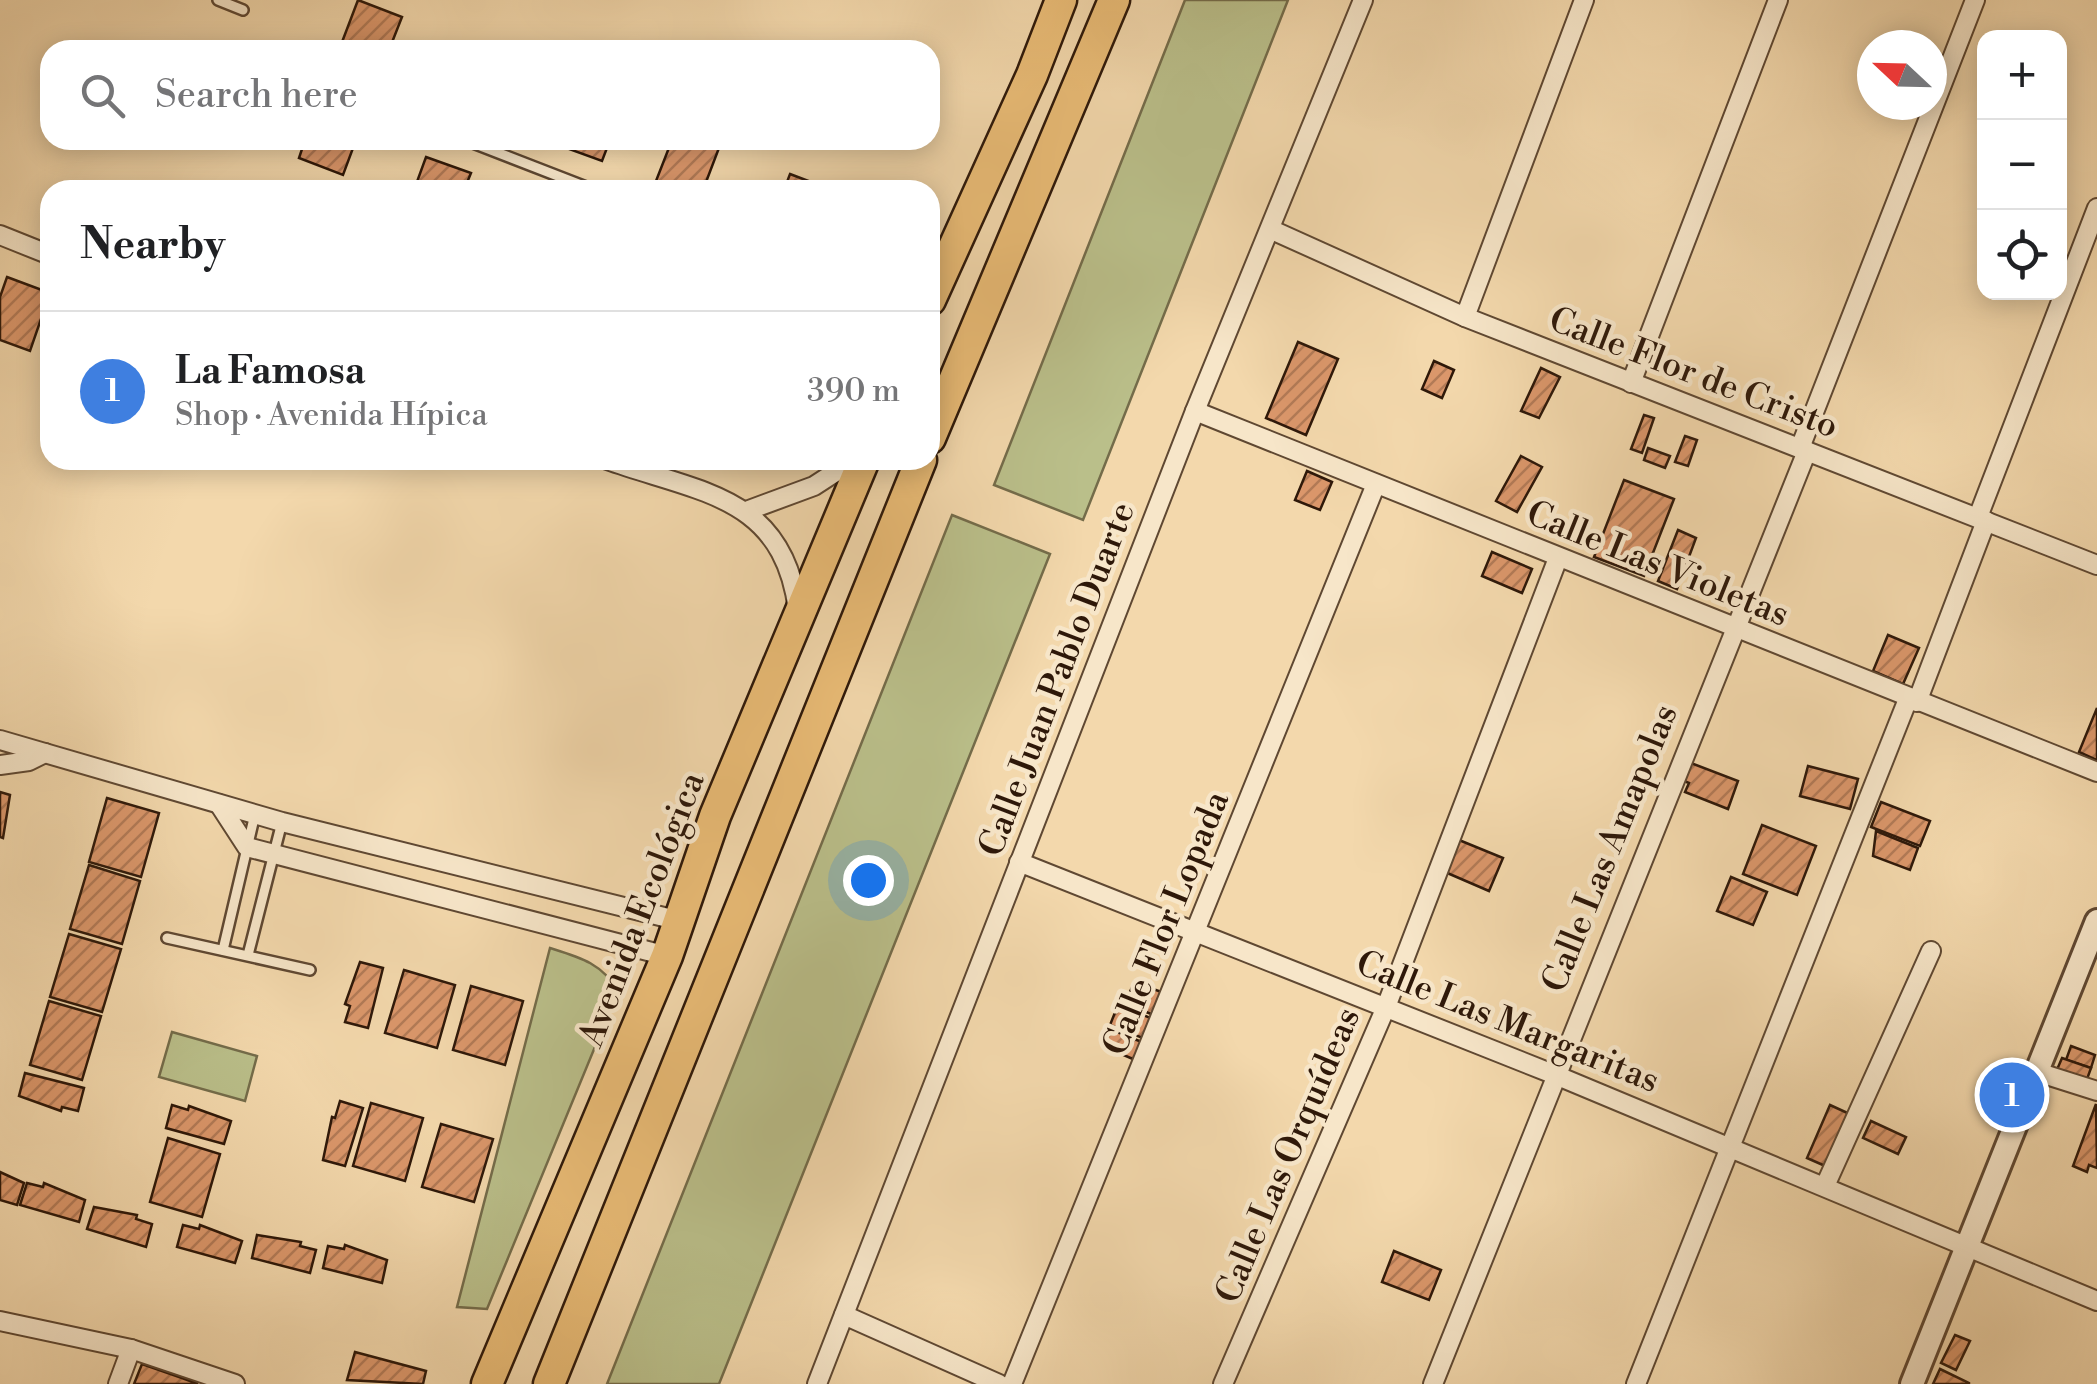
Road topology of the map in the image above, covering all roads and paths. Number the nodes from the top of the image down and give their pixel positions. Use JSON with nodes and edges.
{"nodes":[{"id":1,"x":218,"y":0,"type":"edge"},
{"id":2,"x":1061,"y":0,"type":"edge"},
{"id":3,"x":1114,"y":0,"type":"edge"},
{"id":4,"x":1363,"y":0,"type":"edge"},
{"id":5,"x":1584,"y":0,"type":"edge"},
{"id":6,"x":1778,"y":0,"type":"edge"},
{"id":7,"x":1975,"y":0,"type":"edge"},
{"id":8,"x":243,"y":10,"type":"dead end"},
{"id":9,"x":490,"y":150,"type":"edge"},
{"id":10,"x":568,"y":180,"type":"edge"},
{"id":11,"x":2097,"y":208,"type":"edge"},
{"id":12,"x":1272,"y":230,"type":"junction"},
{"id":13,"x":0,"y":235,"type":"edge"},
{"id":14,"x":40,"y":252,"type":"edge"},
{"id":15,"x":940,"y":278,"type":"edge"},
{"id":16,"x":1465,"y":318,"type":"junction"},
{"id":17,"x":1631,"y":383,"type":"junction"},
{"id":18,"x":1195,"y":411,"type":"junction"},
{"id":19,"x":940,"y":414,"type":"edge"},
{"id":20,"x":1803,"y":450,"type":"junction"},
{"id":21,"x":635,"y":470,"type":"edge"},
{"id":22,"x":839,"y":470,"type":"edge"},
{"id":23,"x":860,"y":470,"type":"edge"},
{"id":24,"x":917,"y":470,"type":"edge"},
{"id":25,"x":1376,"y":484,"type":"junction"},
{"id":26,"x":749,"y":510,"type":"junction"},
{"id":27,"x":1982,"y":519,"type":"junction"},
{"id":28,"x":1558,"y":558,"type":"junction"},
{"id":29,"x":2097,"y":565,"type":"edge"},
{"id":30,"x":799,"y":618,"type":"junction"},
{"id":31,"x":1732,"y":628,"type":"junction"},
{"id":32,"x":1912,"y":700,"type":"junction"},
{"id":33,"x":0,"y":740,"type":"edge"},
{"id":34,"x":45,"y":752,"type":"junction"},
{"id":35,"x":0,"y":766,"type":"edge"},
{"id":36,"x":2097,"y":772,"type":"edge"},
{"id":37,"x":219,"y":804,"type":"junction"},
{"id":38,"x":255,"y":814,"type":"junction"},
{"id":39,"x":282,"y":822,"type":"junction"},
{"id":40,"x":247,"y":847,"type":"junction"},
{"id":41,"x":274,"y":854,"type":"junction"},
{"id":42,"x":1019,"y":862,"type":"junction"},
{"id":43,"x":680,"y":920,"type":"junction"},
{"id":44,"x":2096,"y":929,"type":"edge"},
{"id":45,"x":1197,"y":932,"type":"junction"},
{"id":46,"x":167,"y":938,"type":"dead end"},
{"id":47,"x":223,"y":950,"type":"junction"},
{"id":48,"x":1931,"y":950,"type":"dead end"},
{"id":49,"x":248,"y":956,"type":"junction"},
{"id":50,"x":667,"y":956,"type":"junction"},
{"id":51,"x":310,"y":970,"type":"dead end"},
{"id":52,"x":1386,"y":1006,"type":"junction"},
{"id":53,"x":2034,"y":1071,"type":"junction"},
{"id":54,"x":1554,"y":1074,"type":"junction"},
{"id":55,"x":2097,"y":1091,"type":"edge"},
{"id":56,"x":1729,"y":1145,"type":"junction"},
{"id":57,"x":1824,"y":1186,"type":"junction"},
{"id":58,"x":1969,"y":1248,"type":"junction"},
{"id":59,"x":2097,"y":1302,"type":"edge"},
{"id":60,"x":844,"y":1315,"type":"junction"},
{"id":61,"x":0,"y":1321,"type":"edge"},
{"id":62,"x":131,"y":1350,"type":"junction"},
{"id":63,"x":118,"y":1384,"type":"edge"},
{"id":64,"x":235,"y":1384,"type":"edge"},
{"id":65,"x":487,"y":1384,"type":"edge"},
{"id":66,"x":548,"y":1384,"type":"edge"},
{"id":67,"x":817,"y":1384,"type":"edge"},
{"id":68,"x":999,"y":1384,"type":"edge"},
{"id":69,"x":1012,"y":1384,"type":"edge"},
{"id":70,"x":1223,"y":1384,"type":"edge"},
{"id":71,"x":1433,"y":1384,"type":"edge"},
{"id":72,"x":1636,"y":1384,"type":"edge"},
{"id":73,"x":1912,"y":1384,"type":"edge"}],
"edges":[{"from":1,"to":8,"type":"lane"},
{"from":2,"to":15,"type":"main road"},
{"from":3,"to":19,"type":"main road"},
{"from":4,"to":12,"type":"street","name":"Calle Juan Pablo Duarte"},
{"from":5,"to":16,"type":"street"},
{"from":6,"to":17,"type":"street"},
{"from":7,"to":20,"type":"street","name":"Calle Las Amapolas"},
{"from":9,"to":10,"type":"lane"},
{"from":11,"to":27,"type":"street"},
{"from":12,"to":16,"type":"street","name":"Calle Flor de Cristo"},
{"from":12,"to":18,"type":"street","name":"Calle Juan Pablo Duarte"},
{"from":13,"to":14,"type":"street"},
{"from":16,"to":17,"type":"street","name":"Calle Flor de Cristo"},
{"from":17,"to":20,"type":"street","name":"Calle Flor de Cristo"},
{"from":18,"to":25,"type":"street","name":"Calle Las Violetas"},
{"from":18,"to":42,"type":"street","name":"Calle Juan Pablo Duarte"},
{"from":20,"to":27,"type":"street","name":"Calle Flor de Cristo"},
{"from":20,"to":31,"type":"street","name":"Calle Las Amapolas"},
{"from":21,"to":26,"type":"street"},
{"from":22,"to":26,"type":"street"},
{"from":23,"to":30,"type":"main road","name":"Avenida Ecológica"},
{"from":24,"to":66,"type":"main road"},
{"from":25,"to":28,"type":"street","name":"Calle Las Violetas"},
{"from":25,"to":45,"type":"street","name":"Calle Flor Lopada"},
{"from":26,"to":30,"type":"street"},
{"from":27,"to":29,"type":"street","name":"Calle Flor de Cristo"},
{"from":27,"to":32,"type":"street"},
{"from":28,"to":31,"type":"street","name":"Calle Las Violetas"},
{"from":28,"to":52,"type":"street","name":"Calle Las Orquídeas"},
{"from":30,"to":43,"type":"main road","name":"Avenida Ecológica"},
{"from":31,"to":32,"type":"street","name":"Calle Las Violetas"},
{"from":31,"to":54,"type":"street","name":"Calle Las Amapolas"},
{"from":32,"to":36,"type":"street","name":"Calle Las Violetas"},
{"from":32,"to":56,"type":"street"},
{"from":33,"to":34,"type":"street"},
{"from":34,"to":35,"type":"street"},
{"from":34,"to":37,"type":"street"},
{"from":37,"to":38,"type":"street"},
{"from":37,"to":40,"type":"street"},
{"from":38,"to":39,"type":"street"},
{"from":38,"to":40,"type":"lane"},
{"from":39,"to":41,"type":"lane"},
{"from":39,"to":43,"type":"street"},
{"from":40,"to":41,"type":"street"},
{"from":40,"to":47,"type":"lane"},
{"from":41,"to":49,"type":"lane"},
{"from":41,"to":50,"type":"street"},
{"from":42,"to":45,"type":"street","name":"Calle Las Margaritas"},
{"from":42,"to":60,"type":"street","name":"Calle Juan Pablo Duarte"},
{"from":43,"to":50,"type":"main road","name":"Avenida Ecológica"},
{"from":44,"to":53,"type":"street"},
{"from":45,"to":52,"type":"street","name":"Calle Las Margaritas"},
{"from":45,"to":69,"type":"street","name":"Calle Flor Lopada"},
{"from":46,"to":47,"type":"lane"},
{"from":47,"to":49,"type":"lane"},
{"from":48,"to":57,"type":"street"},
{"from":49,"to":51,"type":"lane"},
{"from":50,"to":65,"type":"main road","name":"Avenida Ecológica"},
{"from":52,"to":54,"type":"street","name":"Calle Las Margaritas"},
{"from":52,"to":70,"type":"street","name":"Calle Las Orquídeas"},
{"from":53,"to":55,"type":"street"},
{"from":53,"to":58,"type":"street"},
{"from":54,"to":56,"type":"street","name":"Calle Las Margaritas"},
{"from":54,"to":71,"type":"street","name":"Calle Las Amapolas"},
{"from":56,"to":57,"type":"street","name":"Calle Las Margaritas"},
{"from":56,"to":72,"type":"street"},
{"from":57,"to":58,"type":"street","name":"Calle Las Margaritas"},
{"from":58,"to":59,"type":"street","name":"Calle Las Margaritas"},
{"from":58,"to":73,"type":"street"},
{"from":60,"to":67,"type":"street","name":"Calle Juan Pablo Duarte"},
{"from":60,"to":68,"type":"street"},
{"from":61,"to":62,"type":"street"},
{"from":62,"to":63,"type":"street"},
{"from":62,"to":64,"type":"street"}]}
